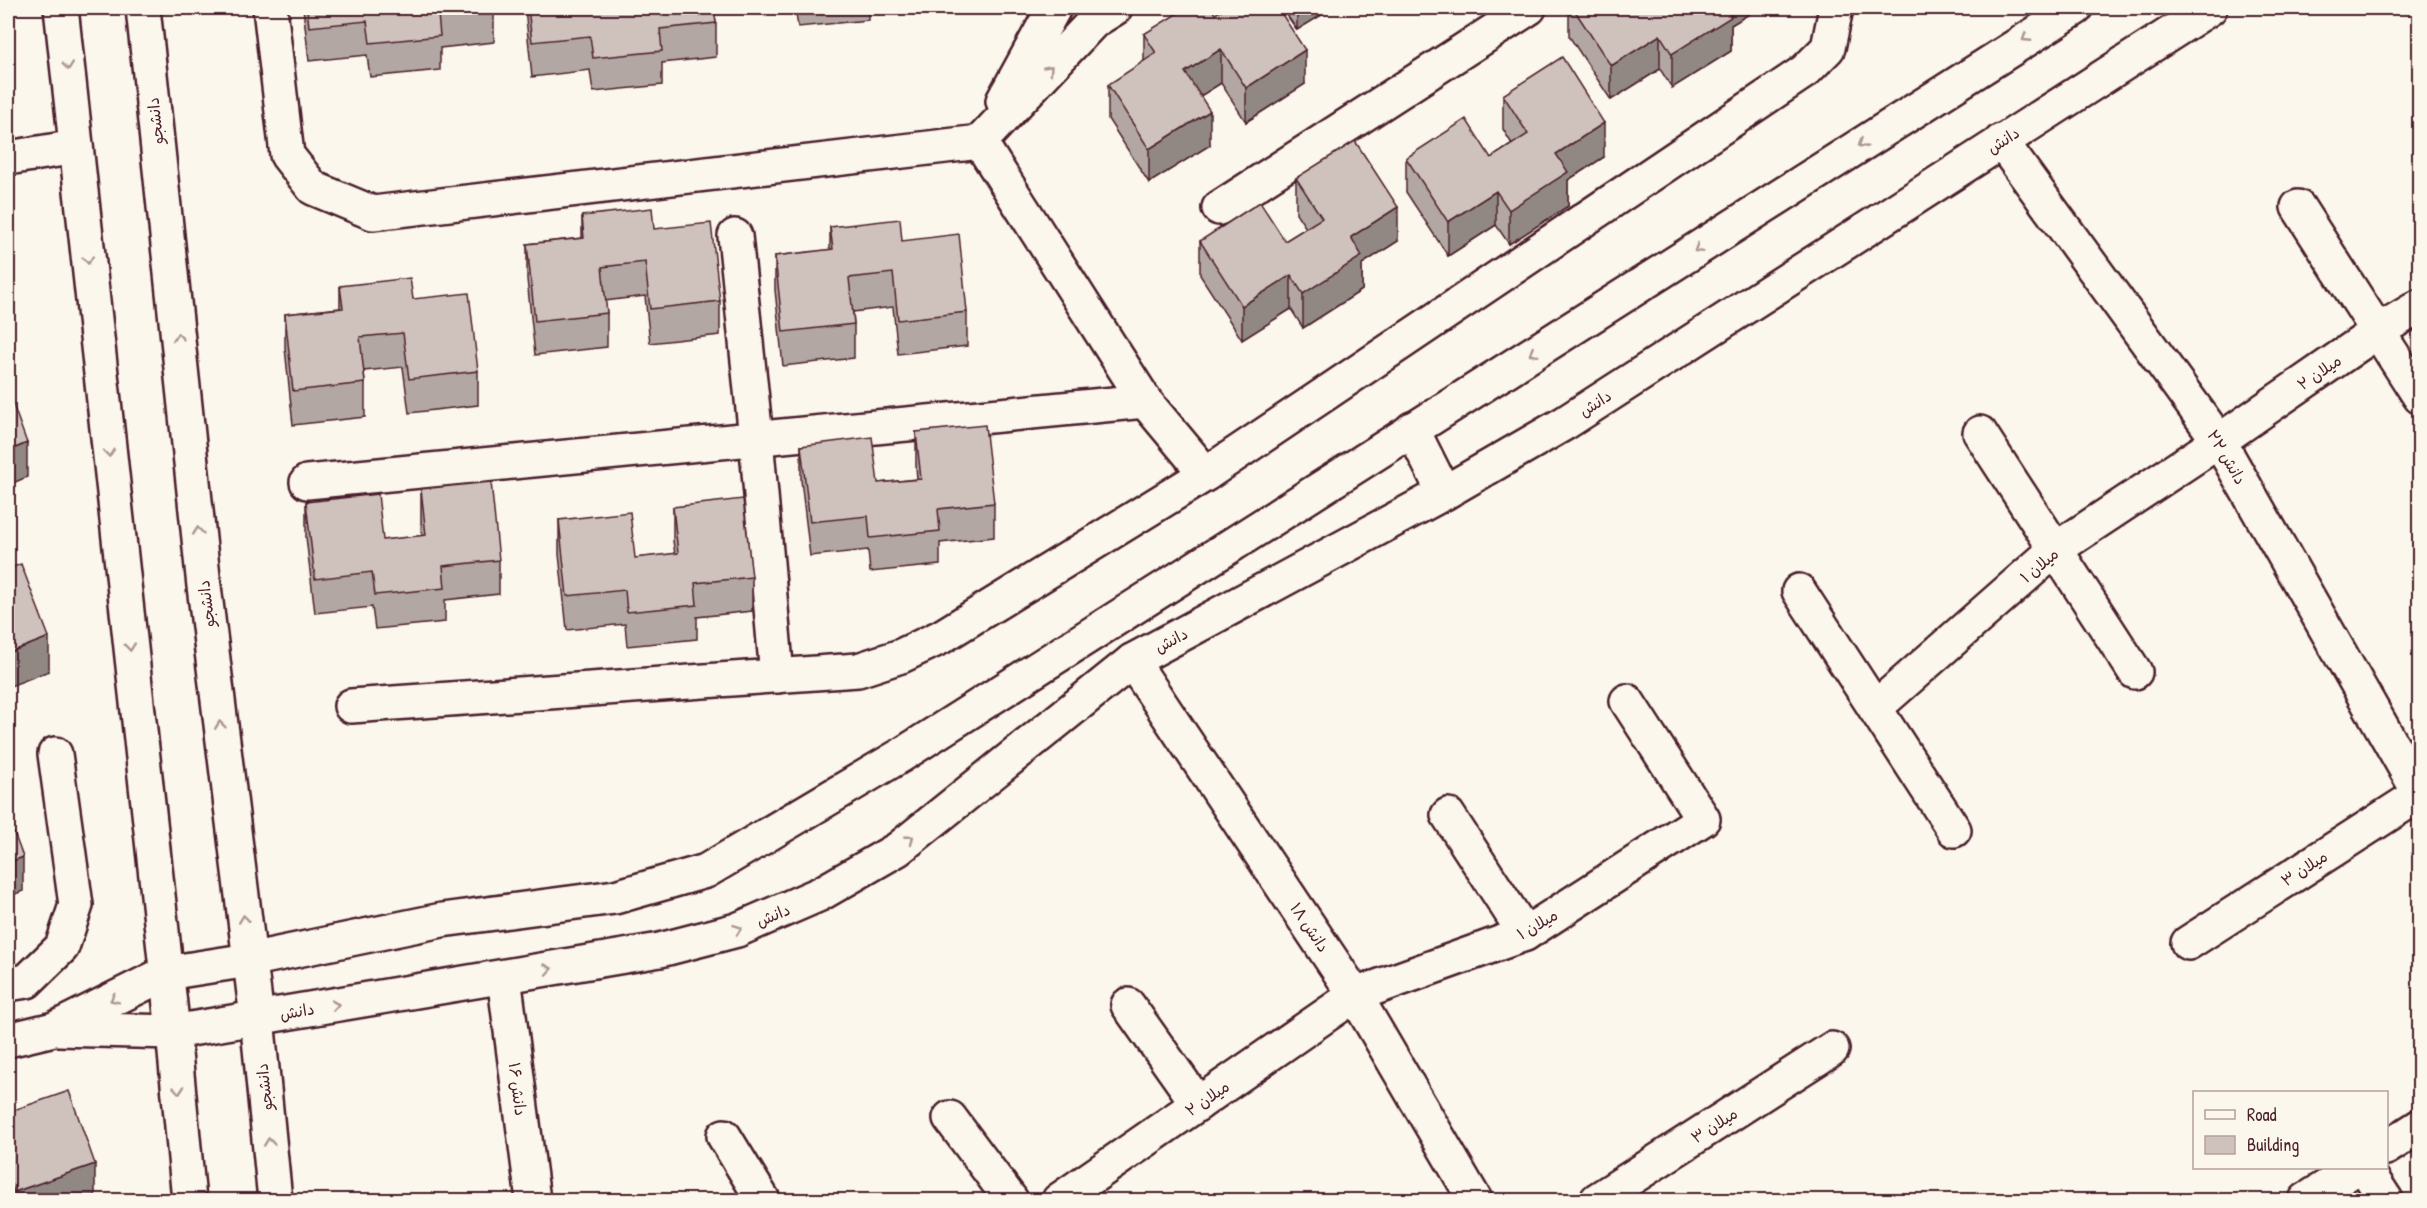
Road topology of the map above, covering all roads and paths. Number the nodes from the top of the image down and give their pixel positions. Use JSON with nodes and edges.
{"nodes":[{"id":1,"x":62,"y":8,"type":"edge"},
{"id":2,"x":143,"y":8,"type":"edge"},
{"id":3,"x":270,"y":8,"type":"edge"},
{"id":4,"x":1054,"y":8,"type":"edge"},
{"id":5,"x":1116,"y":8,"type":"edge"},
{"id":6,"x":1529,"y":8,"type":"edge"},
{"id":7,"x":1836,"y":8,"type":"edge"},
{"id":8,"x":2076,"y":8,"type":"edge"},
{"id":9,"x":2210,"y":8,"type":"edge"},
{"id":10,"x":2001,"y":141,"type":"junction"},
{"id":11,"x":980,"y":142,"type":"junction"},
{"id":12,"x":76,"y":147,"type":"junction"},
{"id":13,"x":8,"y":158,"type":"edge"},
{"id":14,"x":2298,"y":207,"type":"dead end"},
{"id":15,"x":1219,"y":208,"type":"dead end"},
{"id":16,"x":735,"y":236,"type":"dead end"},
{"id":17,"x":2420,"y":306,"type":"edge"},
{"id":18,"x":2378,"y":331,"type":"junction"},
{"id":19,"x":2420,"y":397,"type":"edge"},
{"id":20,"x":1145,"y":401,"type":"junction"},
{"id":21,"x":1412,"y":429,"type":"junction"},
{"id":22,"x":1980,"y":433,"type":"dead end"},
{"id":23,"x":756,"y":438,"type":"junction"},
{"id":24,"x":2219,"y":441,"type":"junction"},
{"id":25,"x":1206,"y":474,"type":"junction"},
{"id":26,"x":306,"y":482,"type":"dead end"},
{"id":27,"x":1444,"y":493,"type":"junction"},
{"id":28,"x":2056,"y":549,"type":"junction"},
{"id":29,"x":1799,"y":591,"type":"dead end"},
{"id":30,"x":1132,"y":660,"type":"junction"},
{"id":31,"x":2135,"y":672,"type":"dead end"},
{"id":32,"x":777,"y":675,"type":"junction"},
{"id":33,"x":1627,"y":701,"type":"dead end"},
{"id":34,"x":351,"y":706,"type":"dead end"},
{"id":35,"x":1875,"y":708,"type":"junction"},
{"id":36,"x":55,"y":754,"type":"dead end"},
{"id":37,"x":2420,"y":794,"type":"edge"},
{"id":38,"x":1448,"y":815,"type":"dead end"},
{"id":39,"x":1954,"y":830,"type":"dead end"},
{"id":40,"x":1525,"y":934,"type":"junction"},
{"id":41,"x":2188,"y":943,"type":"dead end"},
{"id":42,"x":249,"y":960,"type":"junction"},
{"id":43,"x":166,"y":973,"type":"junction"},
{"id":44,"x":504,"y":977,"type":"junction"},
{"id":45,"x":8,"y":984,"type":"edge"},
{"id":46,"x":1355,"y":995,"type":"junction"},
{"id":47,"x":1128,"y":1005,"type":"dead end"},
{"id":48,"x":257,"y":1018,"type":"junction"},
{"id":49,"x":54,"y":1029,"type":"junction"},
{"id":50,"x":173,"y":1032,"type":"junction"},
{"id":51,"x":8,"y":1040,"type":"edge"},
{"id":52,"x":1832,"y":1049,"type":"dead end"},
{"id":53,"x":1198,"y":1104,"type":"junction"},
{"id":54,"x":951,"y":1118,"type":"dead end"},
{"id":55,"x":2420,"y":1126,"type":"edge"},
{"id":56,"x":724,"y":1136,"type":"dead end"},
{"id":57,"x":2388,"y":1147,"type":"edge"},
{"id":58,"x":2353,"y":1169,"type":"edge"},
{"id":59,"x":2366,"y":1169,"type":"edge"},
{"id":60,"x":189,"y":1200,"type":"edge"},
{"id":61,"x":275,"y":1200,"type":"edge"},
{"id":62,"x":533,"y":1200,"type":"edge"},
{"id":63,"x":763,"y":1200,"type":"edge"},
{"id":64,"x":1011,"y":1200,"type":"edge"},
{"id":65,"x":1059,"y":1200,"type":"edge"},
{"id":66,"x":1475,"y":1200,"type":"edge"},
{"id":67,"x":1597,"y":1200,"type":"edge"},
{"id":68,"x":2306,"y":1200,"type":"edge"},
{"id":69,"x":2386,"y":1200,"type":"edge"}],
"edges":[{"from":1,"to":12,"type":"street","one_way":true},
{"from":42,"to":2,"type":"street","name":"دانشجو","one_way":true},
{"from":3,"to":11,"type":"street"},
{"from":4,"to":11,"type":"street"},
{"from":11,"to":5,"type":"street","one_way":true},
{"from":6,"to":15,"type":"street"},
{"from":7,"to":25,"type":"street"},
{"from":8,"to":21,"type":"street","name":"دانش","one_way":true},
{"from":9,"to":10,"type":"street","name":"دانش"},
{"from":10,"to":24,"type":"street","name":"دانش ۲۲"},
{"from":10,"to":27,"type":"street","name":"دانش"},
{"from":11,"to":20,"type":"street"},
{"from":12,"to":13,"type":"street"},
{"from":12,"to":43,"type":"street","one_way":true},
{"from":14,"to":18,"type":"street"},
{"from":16,"to":23,"type":"street"},
{"from":17,"to":18,"type":"street","name":"میلان ۲"},
{"from":18,"to":19,"type":"street"},
{"from":18,"to":24,"type":"street","name":"میلان ۲"},
{"from":20,"to":23,"type":"street"},
{"from":20,"to":25,"type":"street"},
{"from":21,"to":27,"type":"street"},
{"from":21,"to":42,"type":"street","name":"دانش"},
{"from":22,"to":28,"type":"street"},
{"from":23,"to":26,"type":"street"},
{"from":23,"to":32,"type":"street"},
{"from":24,"to":28,"type":"street","name":"میلان ۱"},
{"from":24,"to":37,"type":"street","name":"دانش ۲۲"},
{"from":25,"to":32,"type":"street"},
{"from":27,"to":30,"type":"street","name":"دانش"},
{"from":28,"to":31,"type":"street"},
{"from":28,"to":35,"type":"street","name":"میلان ۱"},
{"from":29,"to":35,"type":"street"},
{"from":44,"to":30,"type":"street","name":"دانش","one_way":true},
{"from":30,"to":46,"type":"street","name":"دانش ۱۸"},
{"from":32,"to":34,"type":"street"},
{"from":33,"to":40,"type":"street","name":"میلان ۱"},
{"from":35,"to":39,"type":"street"},
{"from":36,"to":45,"type":"street"},
{"from":37,"to":41,"type":"street","name":"میلان ۳"},
{"from":38,"to":40,"type":"street"},
{"from":40,"to":46,"type":"street","name":"میلان ۱"},
{"from":42,"to":43,"type":"street","name":"دانش"},
{"from":42,"to":48,"type":"street","name":"دانشجو"},
{"from":43,"to":49,"type":"street","name":"دانش","one_way":true},
{"from":43,"to":50,"type":"street"},
{"from":48,"to":44,"type":"street","name":"دانش","one_way":true},
{"from":44,"to":62,"type":"street","name":"دانش ۱۶"},
{"from":46,"to":53,"type":"street","name":"میلان ۲"},
{"from":46,"to":66,"type":"street","name":"دانش ۱۸"},
{"from":47,"to":53,"type":"street"},
{"from":48,"to":50,"type":"street","name":"دانش"},
{"from":61,"to":48,"type":"street","name":"دانشجو","one_way":true},
{"from":49,"to":50,"type":"street","name":"دانش"},
{"from":49,"to":51,"type":"street","name":"دانش"},
{"from":50,"to":60,"type":"street","one_way":true},
{"from":52,"to":67,"type":"street","name":"میلان ۳"},
{"from":53,"to":65,"type":"street","name":"میلان ۲"},
{"from":54,"to":64,"type":"street"},
{"from":55,"to":57,"type":"street"},
{"from":56,"to":63,"type":"street"},
{"from":58,"to":68,"type":"street"},
{"from":59,"to":69,"type":"street"}]}
